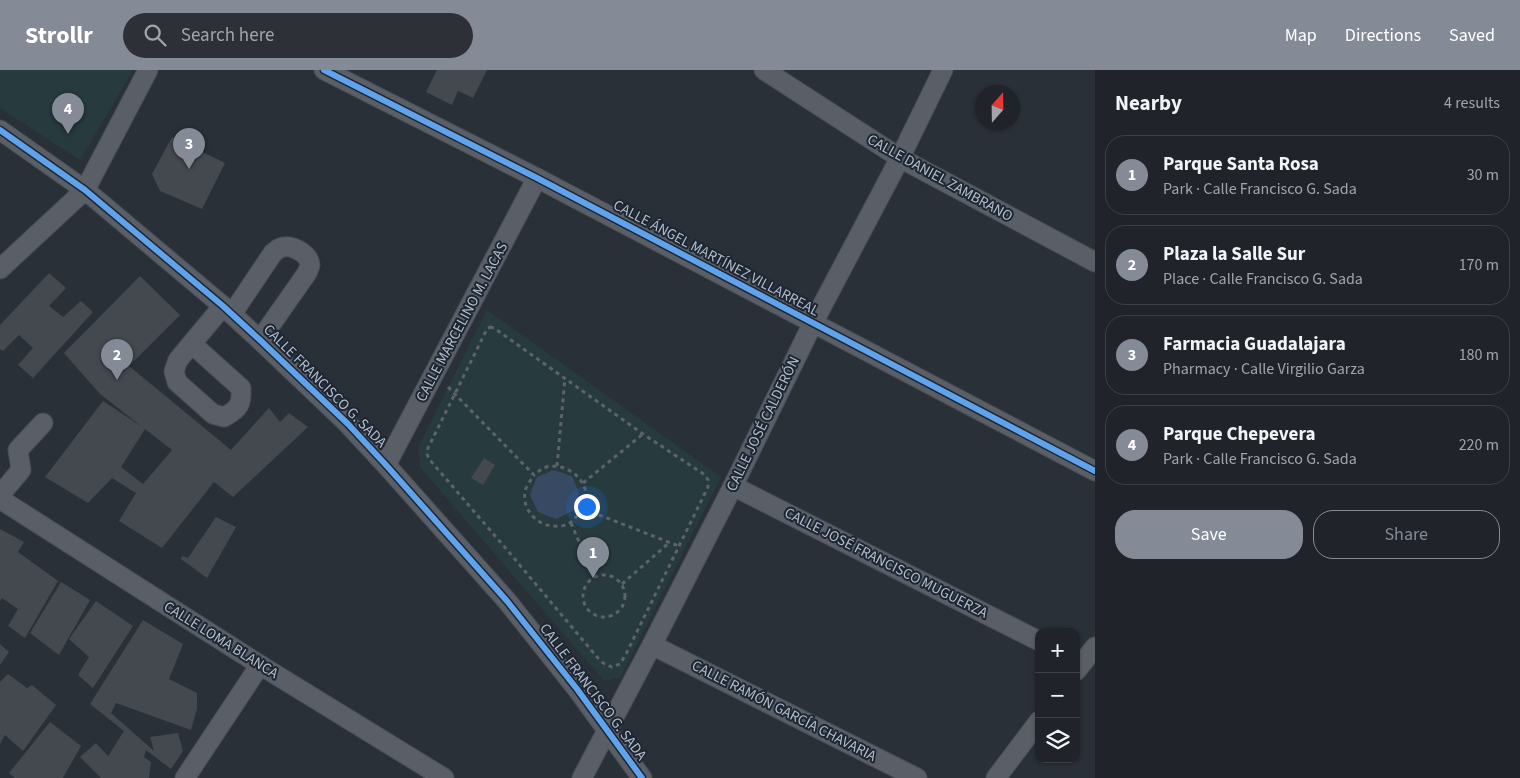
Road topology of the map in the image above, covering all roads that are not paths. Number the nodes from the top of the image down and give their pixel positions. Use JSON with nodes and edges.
{"nodes":[{"id":1,"x":148,"y":70,"type":"edge"},
{"id":2,"x":324,"y":70,"type":"edge"},
{"id":3,"x":764,"y":70,"type":"edge"},
{"id":4,"x":943,"y":70,"type":"edge"},
{"id":5,"x":0,"y":130,"type":"edge"},
{"id":6,"x":900,"y":158,"type":"junction"},
{"id":7,"x":537,"y":178,"type":"junction"},
{"id":8,"x":86,"y":190,"type":"junction"},
{"id":9,"x":1095,"y":262,"type":"edge"},
{"id":10,"x":0,"y":269,"type":"edge"},
{"id":11,"x":228,"y":310,"type":"junction"},
{"id":12,"x":813,"y":323,"type":"junction"},
{"id":13,"x":260,"y":340,"type":"junction"},
{"id":14,"x":192,"y":344,"type":"dead end"},
{"id":15,"x":43,"y":423,"type":"dead end"},
{"id":16,"x":386,"y":465,"type":"junction"},
{"id":17,"x":1095,"y":471,"type":"edge"},
{"id":18,"x":732,"y":486,"type":"junction"},
{"id":19,"x":0,"y":497,"type":"edge"},
{"id":20,"x":1035,"y":639,"type":"edge"},
{"id":21,"x":652,"y":645,"type":"junction"},
{"id":22,"x":1095,"y":647,"type":"edge"},
{"id":23,"x":260,"y":665,"type":"junction"},
{"id":24,"x":1082,"y":666,"type":"edge"},
{"id":25,"x":1035,"y":726,"type":"edge"},
{"id":26,"x":607,"y":730,"type":"junction"},
{"id":27,"x":185,"y":778,"type":"edge"},
{"id":28,"x":444,"y":778,"type":"edge"},
{"id":29,"x":582,"y":778,"type":"edge"},
{"id":30,"x":642,"y":778,"type":"edge"},
{"id":31,"x":917,"y":778,"type":"edge"},
{"id":32,"x":996,"y":778,"type":"edge"}],
"edges":[{"from":1,"to":8,"type":"street"},
{"from":2,"to":7,"type":"street","name":"CALLE ÁNGEL MARTÍNEZ VILLARREAL"},
{"from":3,"to":6,"type":"street","name":"CALLE DANIEL ZAMBRANO"},
{"from":4,"to":6,"type":"street","name":"CALLE JOSÉ CALDERÓN"},
{"from":5,"to":8,"type":"street","name":"CALLE FRANCISCO G. SADA"},
{"from":6,"to":9,"type":"street","name":"CALLE DANIEL ZAMBRANO"},
{"from":6,"to":12,"type":"street","name":"CALLE JOSÉ CALDERÓN"},
{"from":7,"to":12,"type":"street","name":"CALLE ÁNGEL MARTÍNEZ VILLARREAL"},
{"from":7,"to":16,"type":"street","name":"CALLE MARCELINO M. LACAS"},
{"from":8,"to":10,"type":"street"},
{"from":8,"to":11,"type":"street","name":"CALLE FRANCISCO G. SADA"},
{"from":11,"to":13,"type":"street","name":"CALLE FRANCISCO G. SADA"},
{"from":11,"to":13,"type":"street"},
{"from":11,"to":14,"type":"street"},
{"from":12,"to":17,"type":"street","name":"CALLE ÁNGEL MARTÍNEZ VILLARREAL"},
{"from":12,"to":18,"type":"street","name":"CALLE JOSÉ CALDERÓN"},
{"from":13,"to":16,"type":"street","name":"CALLE FRANCISCO G. SADA"},
{"from":15,"to":19,"type":"street"},
{"from":16,"to":26,"type":"street","name":"CALLE FRANCISCO G. SADA"},
{"from":18,"to":20,"type":"street","name":"CALLE JOSÉ FRANCISCO MUGUERZA"},
{"from":18,"to":21,"type":"street","name":"CALLE JOSÉ CALDERÓN"},
{"from":19,"to":23,"type":"street","name":"CALLE LOMA BLANCA"},
{"from":21,"to":26,"type":"street","name":"CALLE JOSÉ CALDERÓN"},
{"from":21,"to":31,"type":"street","name":"CALLE RAMÓN GARCÍA CHAVARIA"},
{"from":22,"to":24,"type":"street"},
{"from":23,"to":27,"type":"street"},
{"from":23,"to":28,"type":"street","name":"CALLE LOMA BLANCA"},
{"from":25,"to":32,"type":"street"},
{"from":26,"to":29,"type":"street","name":"CALLE JOSÉ CALDERÓN"},
{"from":26,"to":30,"type":"street","name":"CALLE FRANCISCO G. SADA"}]}
